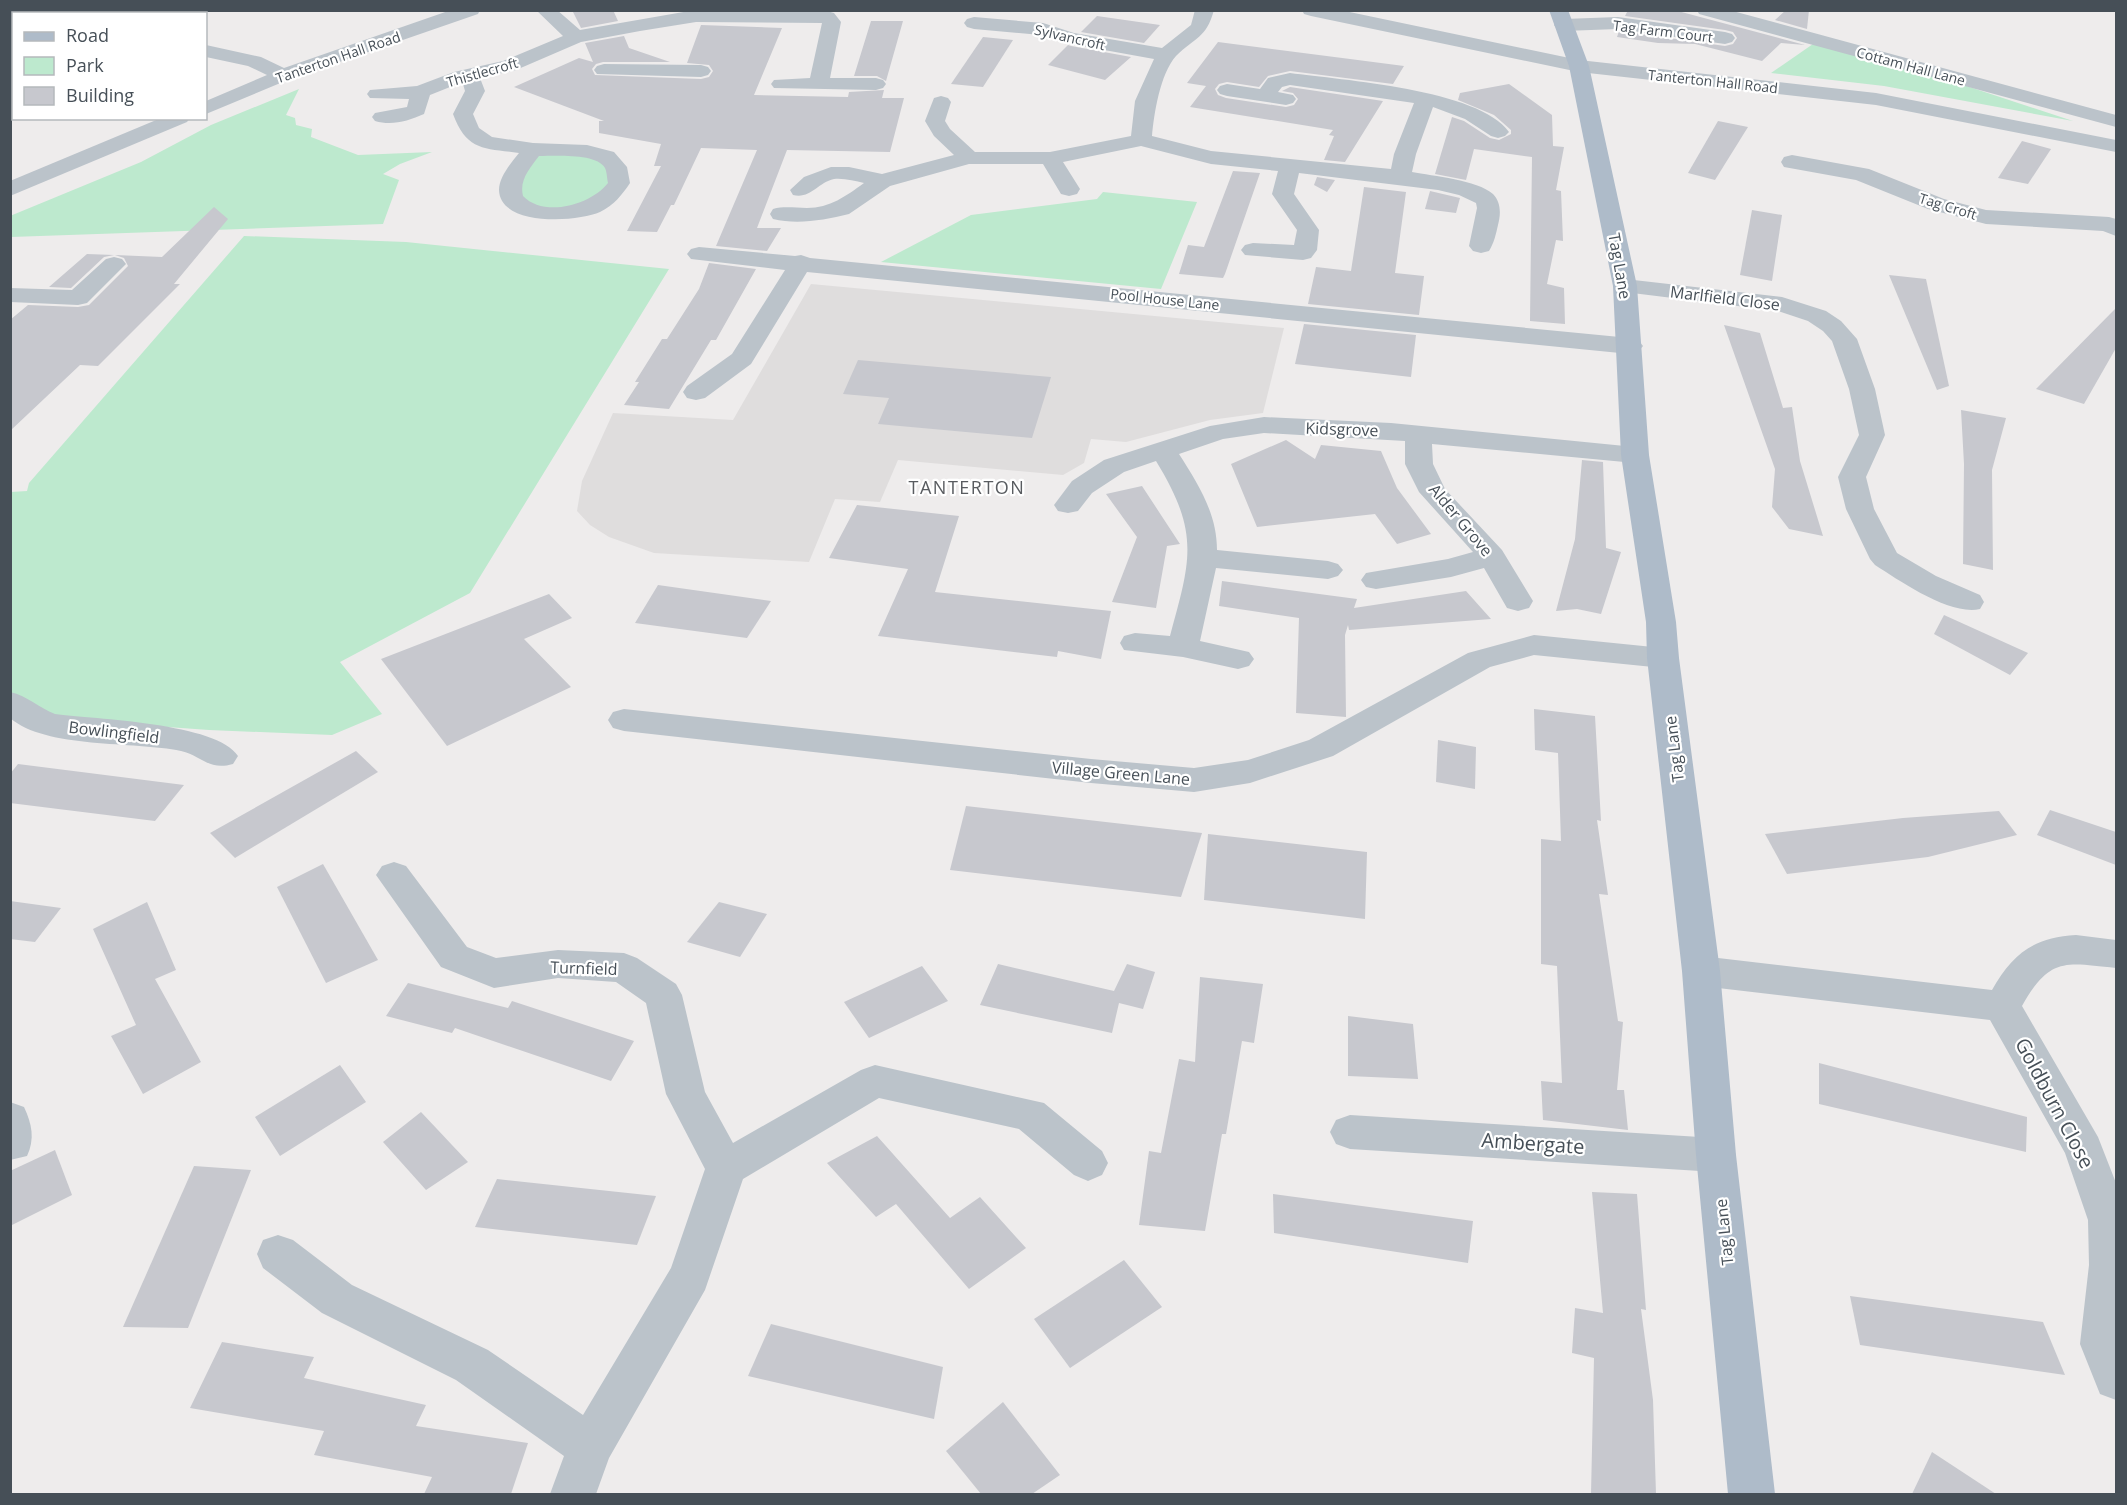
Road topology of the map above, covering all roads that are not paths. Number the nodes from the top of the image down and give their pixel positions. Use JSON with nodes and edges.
{"nodes":[{"id":1,"x":471,"y":10,"type":"edge"},
{"id":2,"x":545,"y":10,"type":"edge"},
{"id":3,"x":1205,"y":10,"type":"edge"},
{"id":4,"x":1311,"y":10,"type":"edge"},
{"id":5,"x":1706,"y":10,"type":"edge"},
{"id":6,"x":834,"y":14,"type":"edge"},
{"id":7,"x":1561,"y":18,"type":"edge"},
{"id":8,"x":974,"y":23,"type":"dead end"},
{"id":9,"x":640,"y":25,"type":"junction"},
{"id":10,"x":576,"y":37,"type":"junction"},
{"id":11,"x":1725,"y":38,"type":"dead end"},
{"id":12,"x":207,"y":51,"type":"edge"},
{"id":13,"x":1166,"y":55,"type":"junction"},
{"id":14,"x":642,"y":56,"type":"junction"},
{"id":15,"x":1579,"y":66,"type":"junction"},
{"id":16,"x":604,"y":70,"type":"dead end"},
{"id":17,"x":701,"y":70,"type":"dead end"},
{"id":18,"x":283,"y":75,"type":"junction"},
{"id":19,"x":461,"y":76,"type":"junction"},
{"id":20,"x":781,"y":84,"type":"dead end"},
{"id":21,"x":819,"y":84,"type":"junction"},
{"id":22,"x":876,"y":84,"type":"dead end"},
{"id":23,"x":1227,"y":90,"type":"dead end"},
{"id":24,"x":420,"y":92,"type":"junction"},
{"id":25,"x":377,"y":94,"type":"dead end"},
{"id":26,"x":1265,"y":96,"type":"junction"},
{"id":27,"x":1426,"y":99,"type":"junction"},
{"id":28,"x":1302,"y":101,"type":"dead end"},
{"id":29,"x":941,"y":102,"type":"dead end"},
{"id":30,"x":207,"y":108,"type":"edge"},
{"id":31,"x":382,"y":117,"type":"dead end"},
{"id":32,"x":175,"y":120,"type":"edge"},
{"id":33,"x":2116,"y":121,"type":"edge"},
{"id":34,"x":1498,"y":132,"type":"dead end"},
{"id":35,"x":1141,"y":140,"type":"junction"},
{"id":36,"x":2116,"y":146,"type":"edge"},
{"id":37,"x":533,"y":149,"type":"junction"},
{"id":38,"x":969,"y":158,"type":"junction"},
{"id":39,"x":1050,"y":158,"type":"junction"},
{"id":40,"x":1792,"y":162,"type":"dead end"},
{"id":41,"x":1290,"y":166,"type":"junction"},
{"id":42,"x":1400,"y":178,"type":"junction"},
{"id":43,"x":882,"y":181,"type":"junction"},
{"id":44,"x":10,"y":189,"type":"edge"},
{"id":45,"x":1069,"y":189,"type":"dead end"},
{"id":46,"x":801,"y":190,"type":"dead end"},
{"id":47,"x":2116,"y":200,"type":"edge"},
{"id":48,"x":781,"y":214,"type":"dead end"},
{"id":49,"x":2113,"y":226,"type":"edge"},
{"id":50,"x":1481,"y":246,"type":"dead end"},
{"id":51,"x":1253,"y":250,"type":"dead end"},
{"id":52,"x":699,"y":254,"type":"dead end"},
{"id":53,"x":801,"y":262,"type":"junction"},
{"id":54,"x":114,"y":264,"type":"dead end"},
{"id":55,"x":1625,"y":286,"type":"junction"},
{"id":56,"x":10,"y":295,"type":"edge"},
{"id":57,"x":1630,"y":346,"type":"junction"},
{"id":58,"x":696,"y":392,"type":"dead end"},
{"id":59,"x":1418,"y":435,"type":"junction"},
{"id":60,"x":1163,"y":450,"type":"junction"},
{"id":61,"x":1635,"y":455,"type":"junction"},
{"id":62,"x":1068,"y":505,"type":"dead end"},
{"id":63,"x":1492,"y":556,"type":"junction"},
{"id":64,"x":1203,"y":558,"type":"junction"},
{"id":65,"x":1328,"y":570,"type":"dead end"},
{"id":66,"x":1376,"y":580,"type":"dead end"},
{"id":67,"x":1518,"y":601,"type":"dead end"},
{"id":68,"x":1969,"y":602,"type":"dead end"},
{"id":69,"x":1135,"y":643,"type":"dead end"},
{"id":70,"x":1184,"y":647,"type":"junction"},
{"id":71,"x":1663,"y":658,"type":"junction"},
{"id":72,"x":1238,"y":659,"type":"dead end"},
{"id":73,"x":10,"y":703,"type":"edge"},
{"id":74,"x":624,"y":720,"type":"dead end"},
{"id":75,"x":221,"y":756,"type":"dead end"},
{"id":76,"x":394,"y":875,"type":"dead end"},
{"id":77,"x":2116,"y":954,"type":"edge"},
{"id":78,"x":1701,"y":971,"type":"junction"},
{"id":79,"x":2002,"y":1006,"type":"junction"},
{"id":80,"x":1350,"y":1132,"type":"dead end"},
{"id":81,"x":1716,"y":1155,"type":"junction"},
{"id":82,"x":1088,"y":1163,"type":"dead end"},
{"id":83,"x":726,"y":1168,"type":"junction"},
{"id":84,"x":278,"y":1254,"type":"dead end"},
{"id":85,"x":2116,"y":1379,"type":"edge"},
{"id":86,"x":590,"y":1447,"type":"junction"},
{"id":87,"x":573,"y":1494,"type":"edge"},
{"id":88,"x":1752,"y":1494,"type":"edge"}],
"edges":[{"from":1,"to":18,"type":"street","name":"Tanterton Hall Road"},
{"from":2,"to":10,"type":"street"},
{"from":3,"to":13,"type":"street"},
{"from":4,"to":15,"type":"street","name":"Tanterton Hall Road"},
{"from":5,"to":33,"type":"street","name":"Cottam Hall Lane"},
{"from":6,"to":9,"type":"street","name":"Thistlecroft"},
{"from":6,"to":21,"type":"street","name":"Thistlecroft"},
{"from":7,"to":11,"type":"street","name":"Tag Farm Court"},
{"from":7,"to":15,"type":"main road","name":"Tag Lane"},
{"from":8,"to":13,"type":"street","name":"Sylvancroft"},
{"from":9,"to":10,"type":"street","name":"Thistlecroft"},
{"from":9,"to":14,"type":"street"},
{"from":10,"to":19,"type":"street","name":"Thistlecroft"},
{"from":12,"to":18,"type":"street"},
{"from":13,"to":35,"type":"street"},
{"from":14,"to":16,"type":"street"},
{"from":14,"to":17,"type":"street"},
{"from":15,"to":36,"type":"street","name":"Tanterton Hall Road"},
{"from":15,"to":55,"type":"main road","name":"Tag Lane"},
{"from":18,"to":30,"type":"street","name":"Tanterton Hall Road"},
{"from":19,"to":24,"type":"street","name":"Thistlecroft"},
{"from":19,"to":37,"type":"street"},
{"from":20,"to":21,"type":"street"},
{"from":21,"to":22,"type":"street"},
{"from":23,"to":26,"type":"street"},
{"from":24,"to":25,"type":"street","name":"Thistlecroft"},
{"from":24,"to":31,"type":"street"},
{"from":26,"to":27,"type":"street"},
{"from":26,"to":28,"type":"street"},
{"from":27,"to":34,"type":"street"},
{"from":27,"to":42,"type":"street"},
{"from":29,"to":38,"type":"street"},
{"from":32,"to":44,"type":"street"},
{"from":35,"to":39,"type":"street"},
{"from":35,"to":41,"type":"street"},
{"from":37,"to":37,"type":"street"},
{"from":38,"to":39,"type":"street"},
{"from":38,"to":43,"type":"street"},
{"from":39,"to":45,"type":"street"},
{"from":40,"to":49,"type":"street","name":"Tag Croft"},
{"from":41,"to":42,"type":"street"},
{"from":41,"to":51,"type":"street"},
{"from":42,"to":50,"type":"street"},
{"from":43,"to":46,"type":"street"},
{"from":43,"to":48,"type":"street"},
{"from":47,"to":49,"type":"street","name":"Tag Croft"},
{"from":52,"to":53,"type":"street","name":"Pool House Lane"},
{"from":53,"to":57,"type":"street","name":"Pool House Lane"},
{"from":53,"to":58,"type":"street"},
{"from":54,"to":56,"type":"street"},
{"from":55,"to":57,"type":"main road","name":"Tag Lane"},
{"from":55,"to":68,"type":"street","name":"Marlfield Close"},
{"from":57,"to":61,"type":"main road","name":"Tag Lane"},
{"from":59,"to":60,"type":"street","name":"Kidsgrove"},
{"from":59,"to":61,"type":"street","name":"Kidsgrove"},
{"from":59,"to":63,"type":"street","name":"Alder Grove"},
{"from":60,"to":62,"type":"street","name":"Kidsgrove"},
{"from":60,"to":64,"type":"street"},
{"from":61,"to":71,"type":"main road","name":"Tag Lane"},
{"from":63,"to":66,"type":"street"},
{"from":63,"to":67,"type":"street","name":"Alder Grove"},
{"from":64,"to":65,"type":"street"},
{"from":64,"to":70,"type":"street"},
{"from":69,"to":70,"type":"street"},
{"from":70,"to":72,"type":"street"},
{"from":71,"to":74,"type":"street","name":"Village Green Lane"},
{"from":71,"to":78,"type":"main road","name":"Tag Lane"},
{"from":73,"to":75,"type":"street","name":"Bowlingfield"},
{"from":76,"to":83,"type":"street","name":"Turnfield"},
{"from":77,"to":79,"type":"street"},
{"from":78,"to":79,"type":"street"},
{"from":78,"to":81,"type":"main road","name":"Tag Lane"},
{"from":79,"to":85,"type":"street","name":"Goldburn Close"},
{"from":80,"to":81,"type":"street","name":"Ambergate"},
{"from":81,"to":88,"type":"main road","name":"Tag Lane"},
{"from":82,"to":83,"type":"street"},
{"from":83,"to":86,"type":"street"},
{"from":84,"to":86,"type":"street"},
{"from":86,"to":87,"type":"street"}]}
